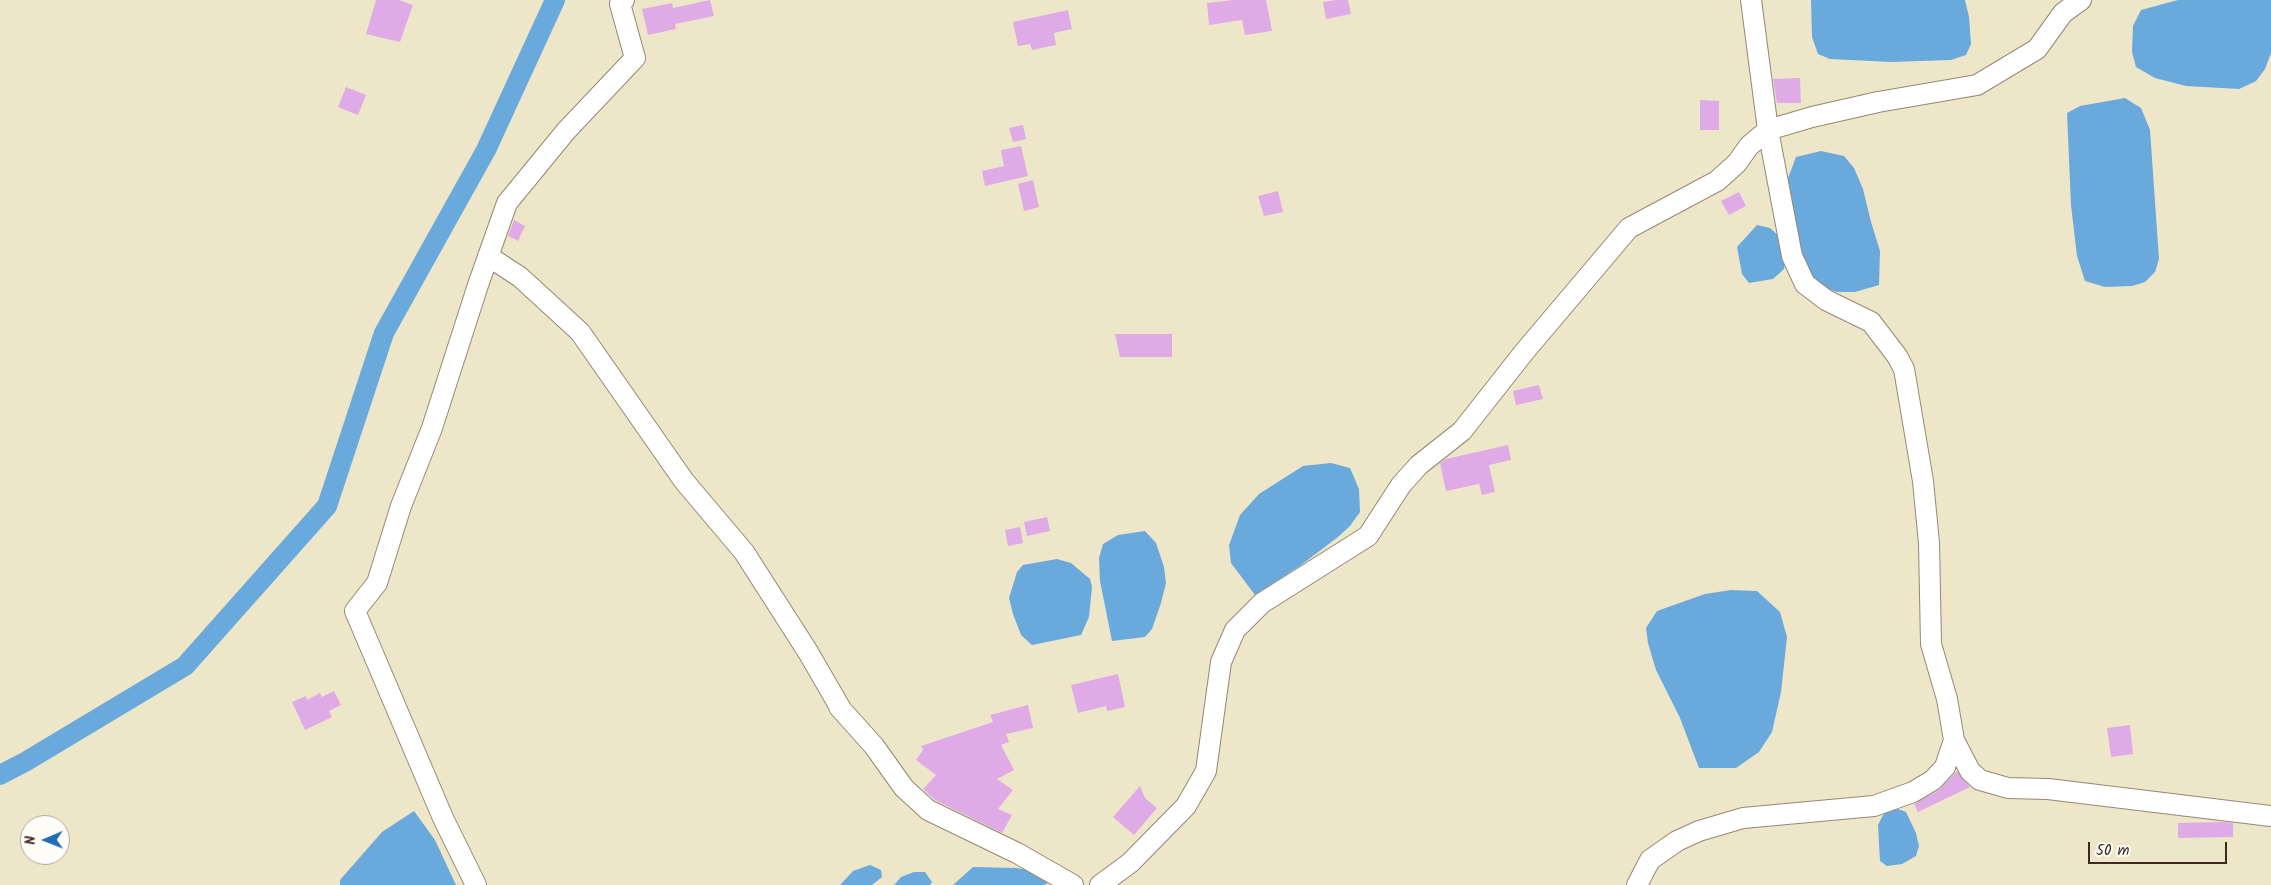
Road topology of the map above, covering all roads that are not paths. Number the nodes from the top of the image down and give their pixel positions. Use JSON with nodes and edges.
{"nodes":[{"id":1,"x":624,"y":0,"type":"edge"},
{"id":2,"x":1751,"y":0,"type":"edge"},
{"id":3,"x":2081,"y":0,"type":"edge"},
{"id":4,"x":1768,"y":130,"type":"junction"},
{"id":5,"x":488,"y":256,"type":"junction"},
{"id":6,"x":1954,"y":740,"type":"junction"},
{"id":7,"x":2271,"y":816,"type":"edge"},
{"id":8,"x":476,"y":885,"type":"edge"},
{"id":9,"x":1073,"y":885,"type":"edge"},
{"id":10,"x":1100,"y":885,"type":"edge"},
{"id":11,"x":1636,"y":885,"type":"edge"}],
"edges":[{"from":1,"to":5,"type":"street"},
{"from":2,"to":4,"type":"street"},
{"from":3,"to":4,"type":"street"},
{"from":4,"to":6,"type":"street"},
{"from":4,"to":10,"type":"street"},
{"from":5,"to":8,"type":"street"},
{"from":5,"to":9,"type":"street"},
{"from":6,"to":7,"type":"street"},
{"from":6,"to":11,"type":"street"}]}
